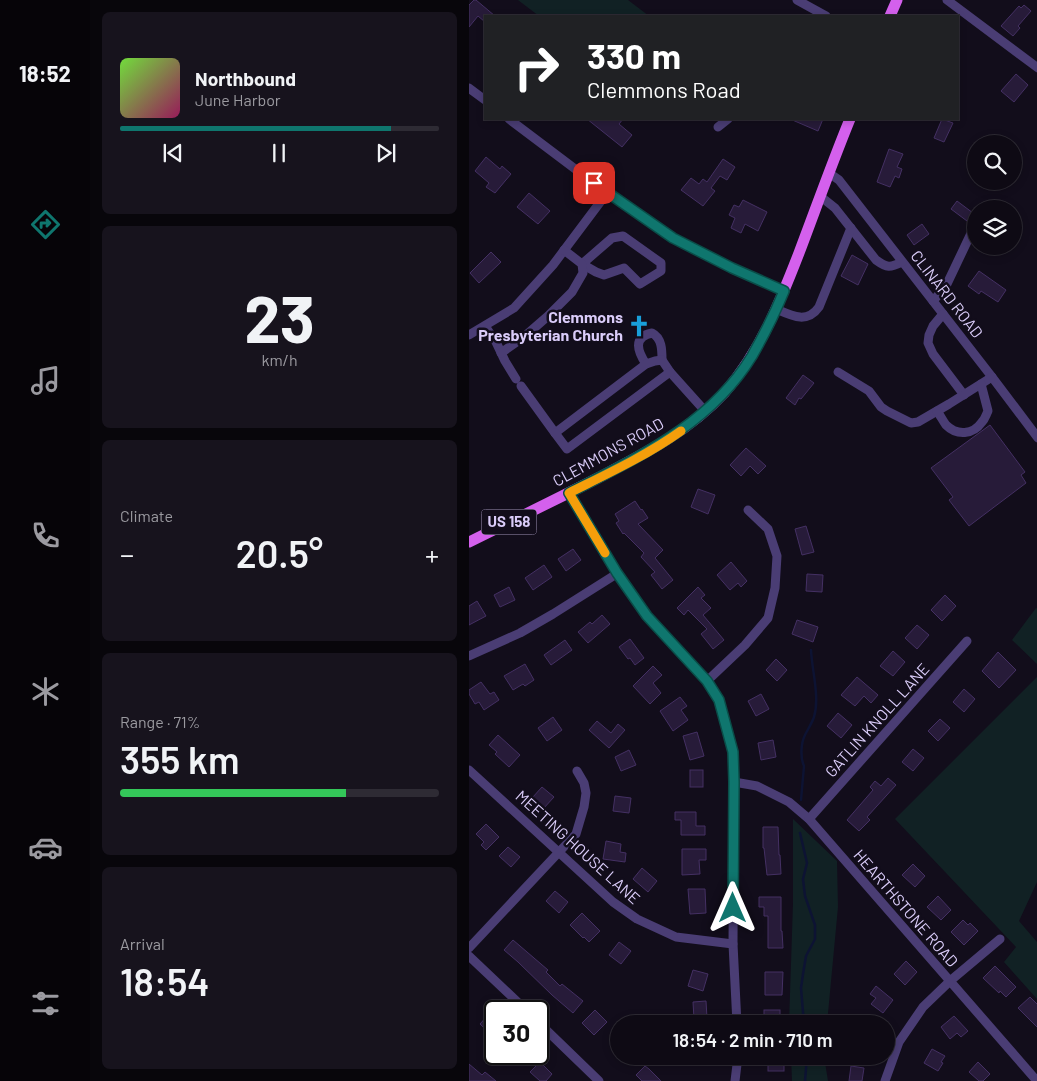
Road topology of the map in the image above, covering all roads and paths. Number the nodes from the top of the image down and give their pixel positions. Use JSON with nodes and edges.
{"nodes":[{"id":1,"x":797,"y":0,"type":"edge"},
{"id":2,"x":897,"y":0,"type":"edge"},
{"id":3,"x":947,"y":0,"type":"edge"},
{"id":4,"x":824,"y":15,"type":"edge"},
{"id":5,"x":890,"y":15,"type":"edge"},
{"id":6,"x":1037,"y":68,"type":"edge"},
{"id":7,"x":469,"y":88,"type":"edge"},
{"id":8,"x":484,"y":99,"type":"edge"},
{"id":9,"x":510,"y":120,"type":"edge"},
{"id":10,"x":727,"y":120,"type":"edge"},
{"id":11,"x":850,"y":120,"type":"edge"},
{"id":12,"x":717,"y":127,"type":"dead end"},
{"id":13,"x":829,"y":173,"type":"junction"},
{"id":14,"x":607,"y":194,"type":"junction"},
{"id":15,"x":820,"y":196,"type":"junction"},
{"id":16,"x":851,"y":228,"type":"junction"},
{"id":17,"x":967,"y":242,"type":"edge"},
{"id":18,"x":565,"y":250,"type":"junction"},
{"id":19,"x":902,"y":262,"type":"junction"},
{"id":20,"x":582,"y":264,"type":"junction"},
{"id":21,"x":784,"y":291,"type":"junction"},
{"id":22,"x":933,"y":301,"type":"junction"},
{"id":23,"x":777,"y":309,"type":"junction"},
{"id":24,"x":943,"y":314,"type":"junction"},
{"id":25,"x":485,"y":326,"type":"junction"},
{"id":26,"x":469,"y":335,"type":"edge"},
{"id":27,"x":501,"y":353,"type":"junction"},
{"id":28,"x":662,"y":360,"type":"junction"},
{"id":29,"x":646,"y":364,"type":"junction"},
{"id":30,"x":671,"y":372,"type":"junction"},
{"id":31,"x":838,"y":372,"type":"dead end"},
{"id":32,"x":992,"y":377,"type":"junction"},
{"id":33,"x":981,"y":384,"type":"junction"},
{"id":34,"x":964,"y":395,"type":"junction"},
{"id":35,"x":705,"y":411,"type":"junction"},
{"id":36,"x":937,"y":411,"type":"junction"},
{"id":37,"x":555,"y":433,"type":"junction"},
{"id":38,"x":1037,"y":438,"type":"edge"},
{"id":39,"x":569,"y":493,"type":"junction"},
{"id":40,"x":748,"y":510,"type":"dead end"},
{"id":41,"x":469,"y":542,"type":"edge"},
{"id":42,"x":617,"y":573,"type":"junction"},
{"id":43,"x":967,"y":641,"type":"dead end"},
{"id":44,"x":469,"y":656,"type":"edge"},
{"id":45,"x":707,"y":681,"type":"junction"},
{"id":46,"x":469,"y":770,"type":"edge"},
{"id":47,"x":577,"y":771,"type":"dead end"},
{"id":48,"x":734,"y":782,"type":"junction"},
{"id":49,"x":809,"y":820,"type":"junction"},
{"id":50,"x":559,"y":852,"type":"junction"},
{"id":51,"x":1000,"y":938,"type":"dead end"},
{"id":52,"x":733,"y":944,"type":"junction"},
{"id":53,"x":469,"y":948,"type":"edge"},
{"id":54,"x":469,"y":956,"type":"edge"},
{"id":55,"x":950,"y":981,"type":"junction"},
{"id":56,"x":515,"y":1000,"type":"edge"},
{"id":57,"x":737,"y":1015,"type":"edge"},
{"id":58,"x":549,"y":1033,"type":"edge"},
{"id":59,"x":737,"y":1065,"type":"edge"},
{"id":60,"x":599,"y":1081,"type":"edge"},
{"id":61,"x":735,"y":1081,"type":"edge"},
{"id":62,"x":885,"y":1081,"type":"edge"},
{"id":63,"x":1037,"y":1081,"type":"edge"}],
"edges":[{"from":1,"to":4,"type":"street"},
{"from":2,"to":5,"type":"main road"},
{"from":3,"to":6,"type":"street"},
{"from":7,"to":8,"type":"street"},
{"from":9,"to":14,"type":"street"},
{"from":10,"to":12,"type":"street"},
{"from":11,"to":13,"type":"main road","name":"CLEMMONS ROAD","number":"US 158"},
{"from":13,"to":15,"type":"main road","name":"CLEMMONS ROAD","number":"US 158"},
{"from":13,"to":19,"type":"street","name":"CLINARD ROAD"},
{"from":14,"to":18,"type":"street"},
{"from":14,"to":21,"type":"street"},
{"from":15,"to":16,"type":"street"},
{"from":15,"to":21,"type":"main road","name":"CLEMMONS ROAD","number":"US 158"},
{"from":16,"to":19,"type":"street"},
{"from":16,"to":23,"type":"street"},
{"from":17,"to":22,"type":"street"},
{"from":18,"to":20,"type":"street"},
{"from":18,"to":25,"type":"street"},
{"from":19,"to":22,"type":"street","name":"CLINARD ROAD"},
{"from":20,"to":20,"type":"street"},
{"from":20,"to":27,"type":"street"},
{"from":21,"to":23,"type":"main road","name":"CLEMMONS ROAD","number":"US 158"},
{"from":22,"to":24,"type":"street","name":"CLINARD ROAD"},
{"from":23,"to":35,"type":"main road","name":"CLEMMONS ROAD","number":"US 158"},
{"from":24,"to":32,"type":"street","name":"CLINARD ROAD"},
{"from":24,"to":34,"type":"street"},
{"from":25,"to":26,"type":"street"},
{"from":25,"to":27,"type":"street"},
{"from":27,"to":37,"type":"street"},
{"from":28,"to":29,"type":"street"},
{"from":28,"to":29,"type":"street"},
{"from":28,"to":30,"type":"street"},
{"from":29,"to":37,"type":"street"},
{"from":30,"to":35,"type":"street"},
{"from":30,"to":37,"type":"street"},
{"from":31,"to":36,"type":"street"},
{"from":32,"to":33,"type":"street"},
{"from":32,"to":38,"type":"street","name":"CLINARD ROAD"},
{"from":33,"to":34,"type":"street"},
{"from":33,"to":36,"type":"street"},
{"from":34,"to":36,"type":"street"},
{"from":35,"to":39,"type":"main road","name":"CLEMMONS ROAD","number":"US 158"},
{"from":39,"to":41,"type":"main road","name":"CLEMMONS ROAD","number":"US 158"},
{"from":39,"to":42,"type":"street"},
{"from":40,"to":45,"type":"street"},
{"from":42,"to":44,"type":"street"},
{"from":42,"to":45,"type":"street"},
{"from":43,"to":49,"type":"street","name":"GATLIN KNOLL LANE"},
{"from":45,"to":48,"type":"street"},
{"from":46,"to":50,"type":"street","name":"MEETING HOUSE LANE"},
{"from":47,"to":50,"type":"street"},
{"from":48,"to":49,"type":"street","name":"HEARTHSTONE ROAD"},
{"from":48,"to":52,"type":"street"},
{"from":49,"to":55,"type":"street","name":"HEARTHSTONE ROAD"},
{"from":50,"to":52,"type":"street","name":"MEETING HOUSE LANE"},
{"from":50,"to":53,"type":"street"},
{"from":51,"to":55,"type":"street"},
{"from":52,"to":57,"type":"street"},
{"from":54,"to":56,"type":"street"},
{"from":55,"to":62,"type":"street"},
{"from":55,"to":63,"type":"street","name":"HEARTHSTONE ROAD"},
{"from":58,"to":60,"type":"street"},
{"from":59,"to":61,"type":"street"}]}
